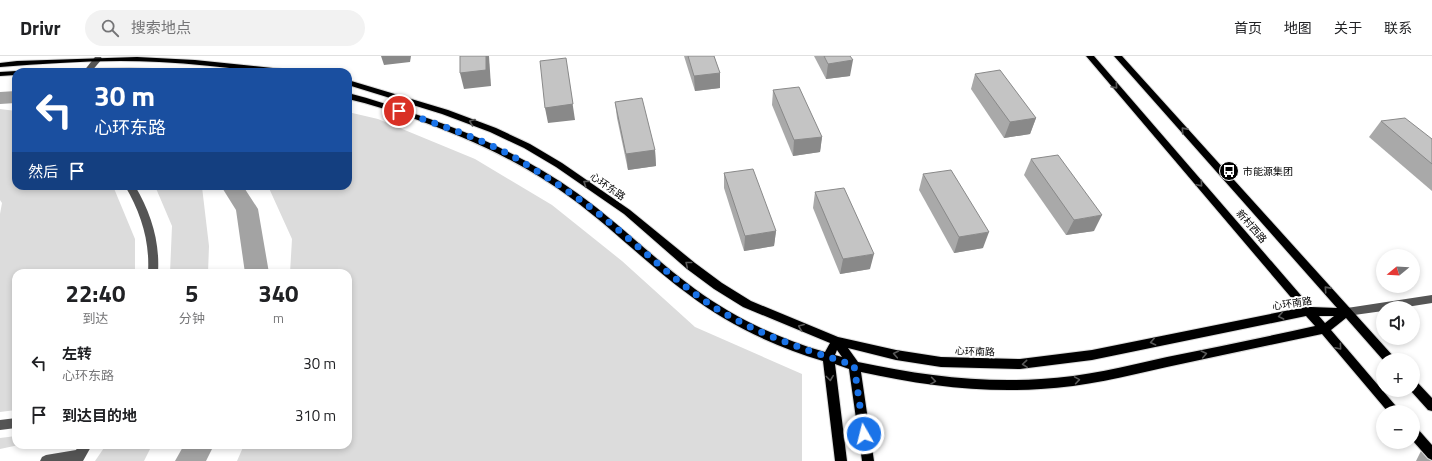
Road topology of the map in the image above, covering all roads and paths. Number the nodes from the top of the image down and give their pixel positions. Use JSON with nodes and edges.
{"nodes":[{"id":1,"x":1090,"y":56,"type":"edge"},
{"id":2,"x":1118,"y":56,"type":"edge"},
{"id":3,"x":98,"y":59,"type":"junction"},
{"id":4,"x":0,"y":65,"type":"edge"},
{"id":5,"x":90,"y":68,"type":"edge"},
{"id":6,"x":250,"y":68,"type":"edge"},
{"id":7,"x":12,"y":73,"type":"edge"},
{"id":8,"x":0,"y":74,"type":"edge"},
{"id":9,"x":352,"y":83,"type":"edge"},
{"id":10,"x":352,"y":97,"type":"edge"},
{"id":11,"x":132,"y":190,"type":"edge"},
{"id":12,"x":153,"y":269,"type":"edge"},
{"id":13,"x":1432,"y":299,"type":"edge"},
{"id":14,"x":1308,"y":311,"type":"junction"},
{"id":15,"x":1347,"y":312,"type":"junction"},
{"id":16,"x":1324,"y":329,"type":"junction"},
{"id":17,"x":837,"y":341,"type":"junction"},
{"id":18,"x":1384,"y":353,"type":"edge"},
{"id":19,"x":828,"y":357,"type":"junction"},
{"id":20,"x":854,"y":365,"type":"junction"},
{"id":21,"x":1420,"y":393,"type":"edge"},
{"id":22,"x":1389,"y":405,"type":"edge"},
{"id":23,"x":1432,"y":406,"type":"edge"},
{"id":24,"x":12,"y":424,"type":"edge"},
{"id":25,"x":0,"y":425,"type":"edge"},
{"id":26,"x":1420,"y":440,"type":"edge"},
{"id":27,"x":81,"y":454,"type":"edge"},
{"id":28,"x":1432,"y":454,"type":"edge"},
{"id":29,"x":46,"y":461,"type":"edge"},
{"id":30,"x":841,"y":461,"type":"edge"},
{"id":31,"x":868,"y":461,"type":"edge"}],
"edges":[{"from":1,"to":14,"type":"main road","name":"新村西路","one_way":true},
{"from":15,"to":2,"type":"main road","name":"新村西路","one_way":true},
{"from":3,"to":4,"type":"main road"},
{"from":3,"to":5,"type":"street"},
{"from":3,"to":6,"type":"main road"},
{"from":7,"to":8,"type":"main road"},
{"from":17,"to":9,"type":"main road","name":"心环东路","one_way":true},
{"from":10,"to":19,"type":"main road"},
{"from":11,"to":12,"type":"street"},
{"from":13,"to":15,"type":"street"},
{"from":14,"to":15,"type":"main road","name":"心环南路"},
{"from":14,"to":16,"type":"main road","name":"新村西路"},
{"from":14,"to":17,"type":"main road","name":"心环南路","one_way":true},
{"from":15,"to":16,"type":"main road"},
{"from":15,"to":18,"type":"main road","name":"新村西路"},
{"from":20,"to":16,"type":"main road","one_way":true},
{"from":16,"to":22,"type":"main road","name":"新村西路","one_way":true},
{"from":17,"to":19,"type":"main road"},
{"from":17,"to":20,"type":"main road"},
{"from":19,"to":20,"type":"main road"},
{"from":19,"to":30,"type":"main road","one_way":true},
{"from":20,"to":31,"type":"main road"},
{"from":21,"to":23,"type":"main road"},
{"from":24,"to":25,"type":"street"},
{"from":26,"to":28,"type":"main road"},
{"from":27,"to":29,"type":"street"}]}
